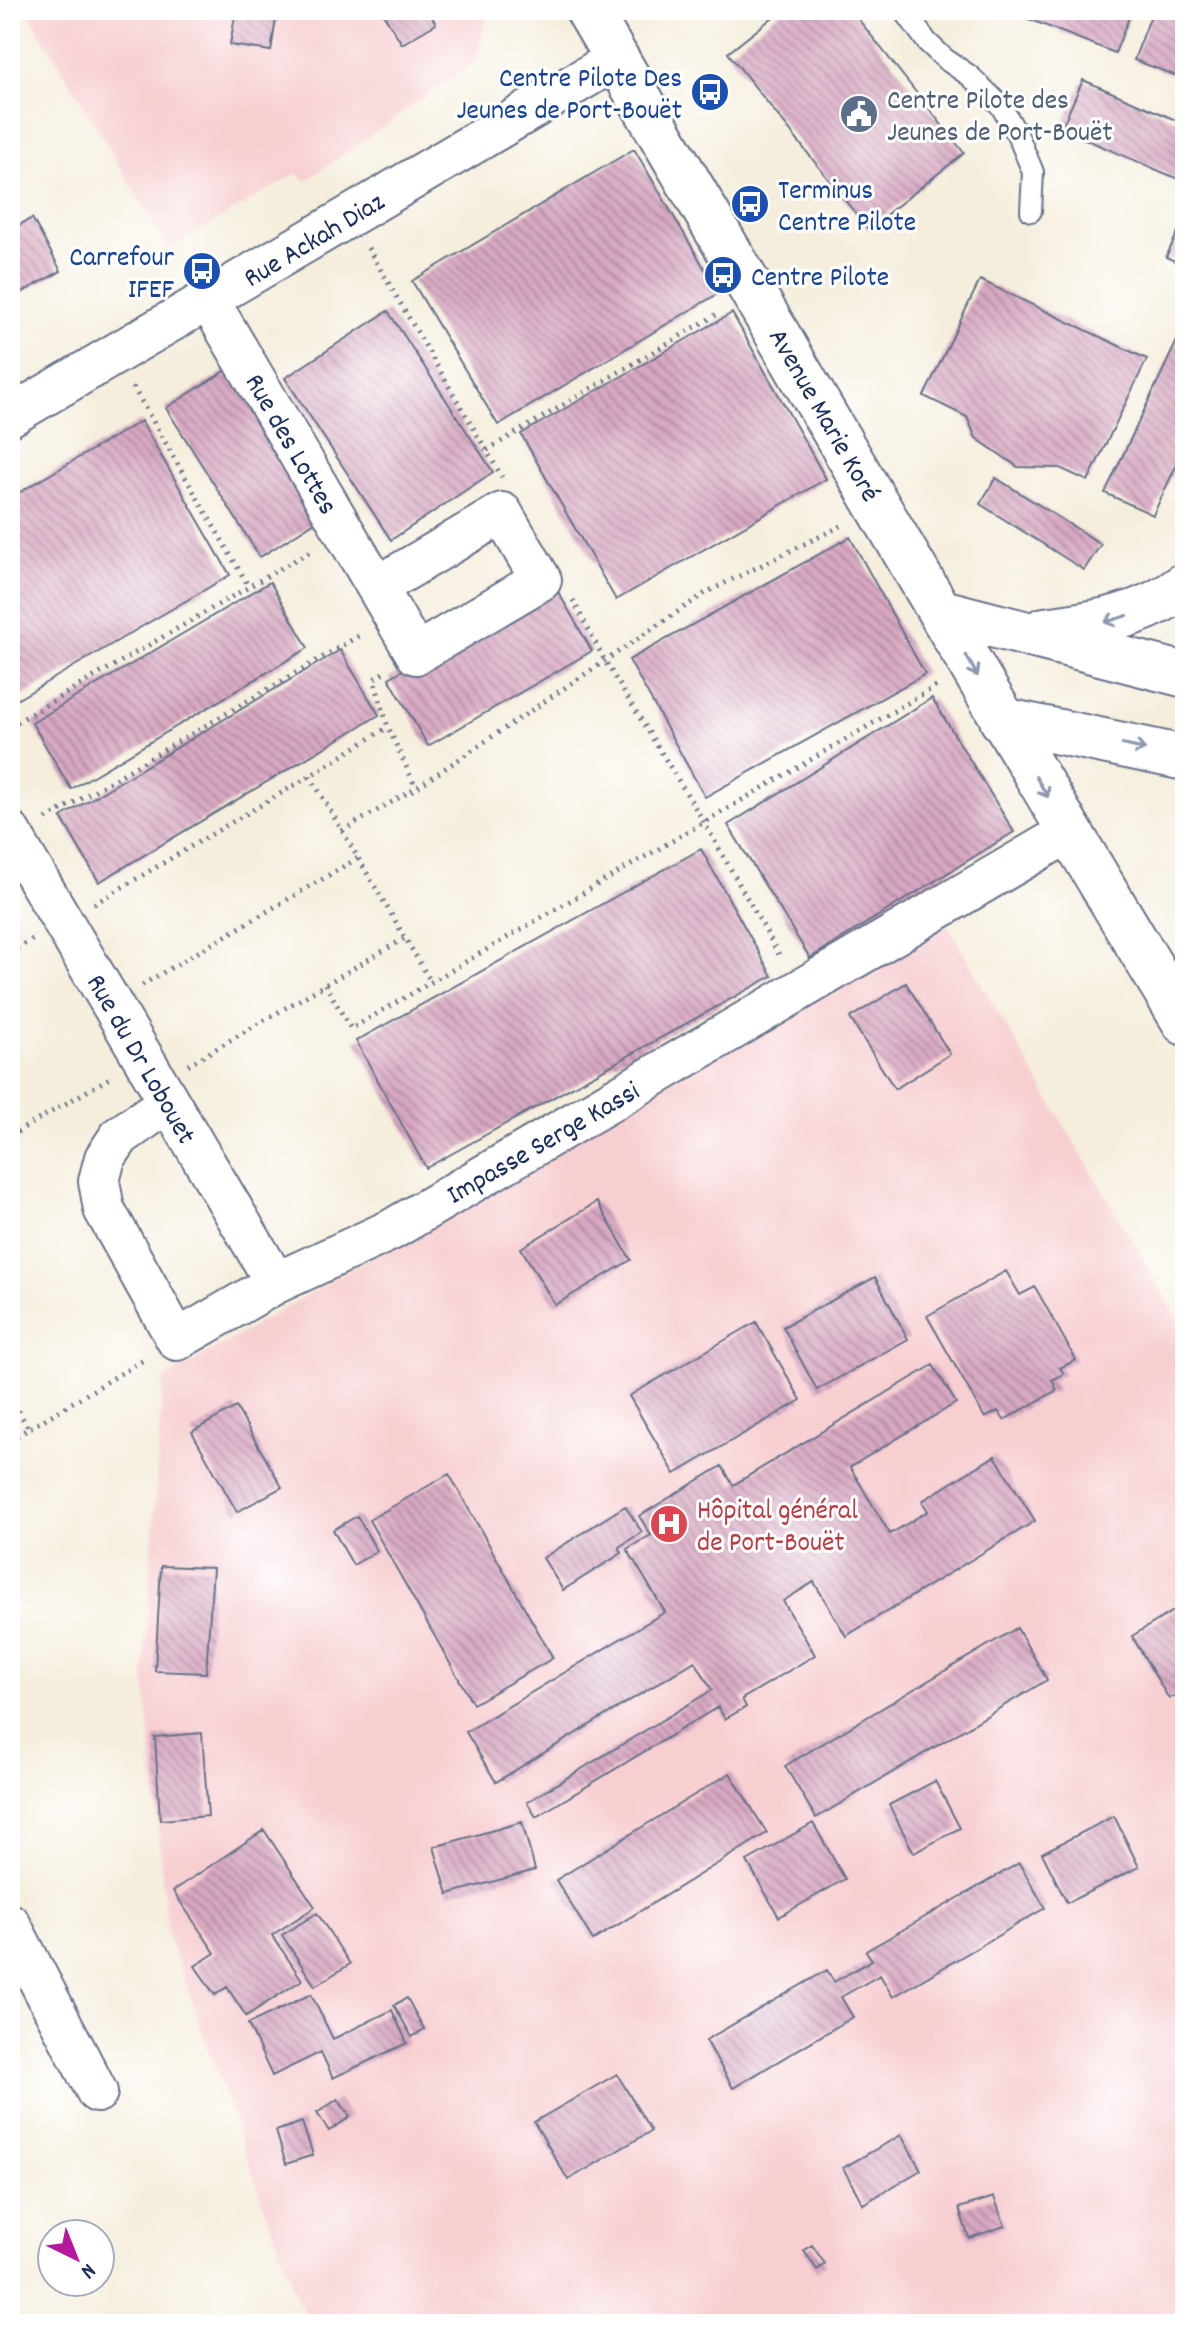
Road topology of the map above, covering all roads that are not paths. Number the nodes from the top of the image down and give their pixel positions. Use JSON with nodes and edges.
{"nodes":[{"id":1,"x":588,"y":10,"type":"edge"},
{"id":2,"x":904,"y":10,"type":"edge"},
{"id":3,"x":617,"y":59,"type":"junction"},
{"id":4,"x":1031,"y":211,"type":"dead end"},
{"id":5,"x":208,"y":299,"type":"junction"},
{"id":6,"x":10,"y":416,"type":"edge"},
{"id":7,"x":1185,"y":585,"type":"edge"},
{"id":8,"x":385,"y":601,"type":"junction"},
{"id":9,"x":942,"y":612,"type":"junction"},
{"id":10,"x":1021,"y":633,"type":"junction"},
{"id":11,"x":1185,"y":675,"type":"edge"},
{"id":12,"x":1002,"y":720,"type":"junction"},
{"id":13,"x":1185,"y":758,"type":"edge"},
{"id":14,"x":1069,"y":832,"type":"junction"},
{"id":15,"x":12,"y":835,"type":"edge"},
{"id":16,"x":1185,"y":1023,"type":"edge"},
{"id":17,"x":156,"y":1081,"type":"junction"},
{"id":18,"x":276,"y":1283,"type":"junction"},
{"id":19,"x":10,"y":1924,"type":"edge"},
{"id":20,"x":97,"y":2092,"type":"dead end"}],
"edges":[{"from":1,"to":3,"type":"main road","name":"Avenue Marie Koré"},
{"from":2,"to":4,"type":"lane"},
{"from":3,"to":5,"type":"street","name":"Rue Ackah Diaz"},
{"from":3,"to":9,"type":"main road","name":"Avenue Marie Koré"},
{"from":5,"to":6,"type":"street","name":"Rue Ackah Diaz"},
{"from":5,"to":8,"type":"street","name":"Rue des Lottes"},
{"from":7,"to":10,"type":"main road","one_way":true},
{"from":8,"to":8,"type":"street","name":"Rue des Lottes"},
{"from":9,"to":10,"type":"main road"},
{"from":9,"to":12,"type":"main road","name":"Avenue Marie Koré","one_way":true},
{"from":10,"to":11,"type":"main road"},
{"from":12,"to":13,"type":"main road","one_way":true},
{"from":12,"to":14,"type":"main road","name":"Avenue Marie Koré","one_way":true},
{"from":14,"to":16,"type":"main road","name":"Avenue Marie Koré"},
{"from":14,"to":18,"type":"street","name":"Impasse Serge Kassi"},
{"from":15,"to":17,"type":"street","name":"Rue du Dr Lobouet"},
{"from":17,"to":18,"type":"street","name":"Rue du Dr Lobouet"},
{"from":17,"to":18,"type":"street","name":"Impasse Serge Kassi"},
{"from":19,"to":20,"type":"street"}]}
